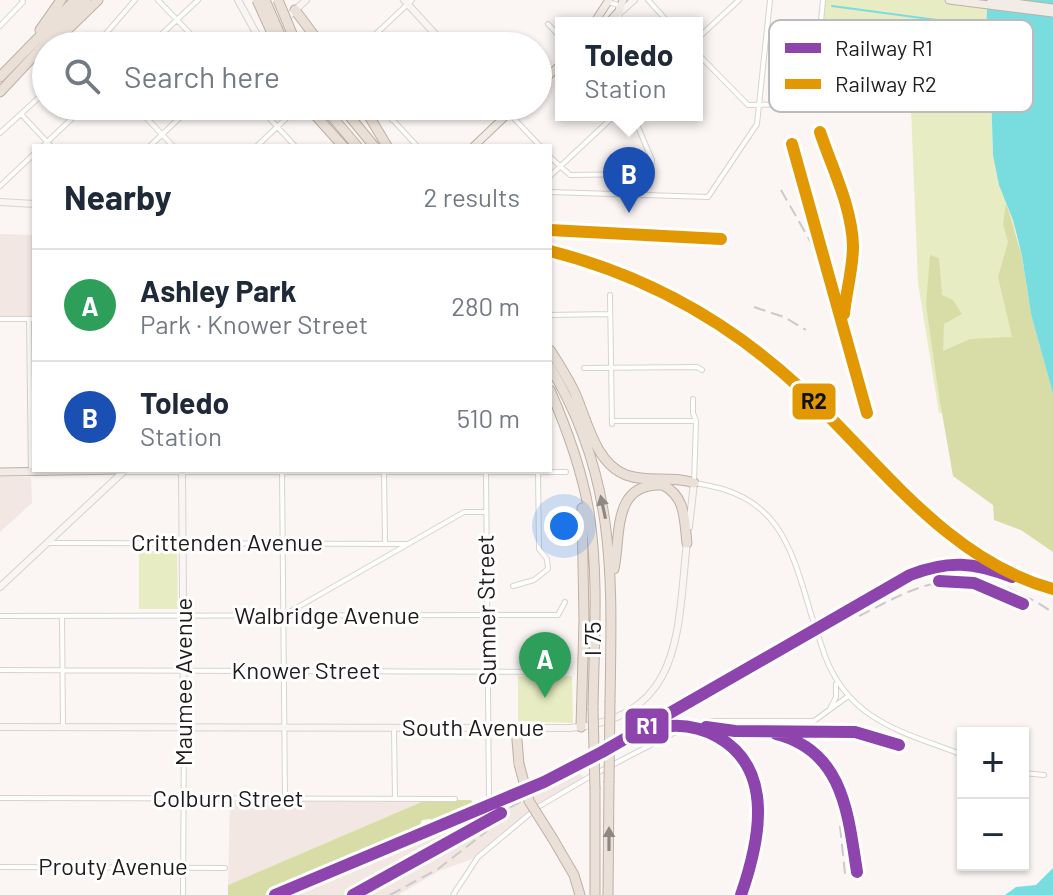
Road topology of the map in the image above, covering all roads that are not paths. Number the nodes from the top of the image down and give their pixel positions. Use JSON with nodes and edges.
{"nodes":[{"id":1,"x":22,"y":0,"type":"edge"},
{"id":2,"x":61,"y":0,"type":"edge"},
{"id":3,"x":75,"y":0,"type":"edge"},
{"id":4,"x":86,"y":0,"type":"edge"},
{"id":5,"x":98,"y":0,"type":"edge"},
{"id":6,"x":135,"y":0,"type":"edge"},
{"id":7,"x":158,"y":0,"type":"edge"},
{"id":8,"x":198,"y":0,"type":"edge"},
{"id":9,"x":238,"y":0,"type":"edge"},
{"id":10,"x":257,"y":0,"type":"edge"},
{"id":11,"x":265,"y":0,"type":"edge"},
{"id":12,"x":278,"y":0,"type":"edge"},
{"id":13,"x":306,"y":0,"type":"edge"},
{"id":14,"x":623,"y":0,"type":"edge"},
{"id":15,"x":634,"y":0,"type":"edge"},
{"id":16,"x":648,"y":0,"type":"edge"},
{"id":17,"x":739,"y":0,"type":"edge"},
{"id":18,"x":770,"y":0,"type":"edge"},
{"id":19,"x":823,"y":0,"type":"edge"},
{"id":20,"x":949,"y":0,"type":"edge"},
{"id":21,"x":991,"y":0,"type":"edge"},
{"id":22,"x":408,"y":1,"type":"edge"},
{"id":23,"x":607,"y":3,"type":"edge"},
{"id":24,"x":293,"y":6,"type":"junction"},
{"id":25,"x":1053,"y":10,"type":"edge"},
{"id":26,"x":619,"y":12,"type":"junction"},
{"id":27,"x":614,"y":17,"type":"edge"},
{"id":28,"x":619,"y":17,"type":"edge"},
{"id":29,"x":664,"y":17,"type":"edge"},
{"id":30,"x":177,"y":20,"type":"junction"},
{"id":31,"x":821,"y":20,"type":"edge"},
{"id":32,"x":548,"y":24,"type":"dead end"},
{"id":33,"x":0,"y":26,"type":"edge"},
{"id":34,"x":37,"y":32,"type":"edge"},
{"id":35,"x":43,"y":32,"type":"edge"},
{"id":36,"x":57,"y":32,"type":"edge"},
{"id":37,"x":63,"y":32,"type":"edge"},
{"id":38,"x":107,"y":32,"type":"edge"},
{"id":39,"x":164,"y":32,"type":"edge"},
{"id":40,"x":189,"y":32,"type":"edge"},
{"id":41,"x":254,"y":32,"type":"edge"},
{"id":42,"x":271,"y":32,"type":"edge"},
{"id":43,"x":272,"y":32,"type":"edge"},
{"id":44,"x":279,"y":32,"type":"edge"},
{"id":45,"x":291,"y":32,"type":"edge"},
{"id":46,"x":312,"y":32,"type":"edge"},
{"id":47,"x":377,"y":32,"type":"edge"},
{"id":48,"x":434,"y":32,"type":"edge"},
{"id":49,"x":555,"y":32,"type":"edge"},
{"id":50,"x":703,"y":33,"type":"edge"},
{"id":51,"x":32,"y":39,"type":"edge"},
{"id":52,"x":32,"y":43,"type":"edge"},
{"id":53,"x":22,"y":53,"type":"junction"},
{"id":54,"x":703,"y":59,"type":"edge"},
{"id":55,"x":32,"y":60,"type":"edge"},
{"id":56,"x":0,"y":77,"type":"edge"},
{"id":57,"x":0,"y":92,"type":"edge"},
{"id":58,"x":32,"y":104,"type":"edge"},
{"id":59,"x":760,"y":105,"type":"junction"},
{"id":60,"x":769,"y":105,"type":"edge"},
{"id":61,"x":21,"y":114,"type":"junction"},
{"id":62,"x":71,"y":120,"type":"edge"},
{"id":63,"x":148,"y":120,"type":"edge"},
{"id":64,"x":177,"y":120,"type":"edge"},
{"id":65,"x":271,"y":120,"type":"edge"},
{"id":66,"x":284,"y":120,"type":"edge"},
{"id":67,"x":320,"y":120,"type":"edge"},
{"id":68,"x":335,"y":120,"type":"edge"},
{"id":69,"x":353,"y":120,"type":"edge"},
{"id":70,"x":371,"y":120,"type":"edge"},
{"id":71,"x":392,"y":120,"type":"edge"},
{"id":72,"x":496,"y":120,"type":"edge"},
{"id":73,"x":516,"y":120,"type":"edge"},
{"id":74,"x":609,"y":121,"type":"edge"},
{"id":75,"x":636,"y":121,"type":"edge"},
{"id":76,"x":277,"y":127,"type":"junction"},
{"id":77,"x":0,"y":133,"type":"edge"},
{"id":78,"x":162,"y":134,"type":"junction"},
{"id":79,"x":46,"y":144,"type":"edge"},
{"id":80,"x":48,"y":144,"type":"edge"},
{"id":81,"x":152,"y":144,"type":"edge"},
{"id":82,"x":171,"y":144,"type":"edge"},
{"id":83,"x":259,"y":144,"type":"edge"},
{"id":84,"x":293,"y":144,"type":"edge"},
{"id":85,"x":341,"y":144,"type":"edge"},
{"id":86,"x":355,"y":144,"type":"edge"},
{"id":87,"x":372,"y":144,"type":"edge"},
{"id":88,"x":386,"y":144,"type":"edge"},
{"id":89,"x":415,"y":144,"type":"edge"},
{"id":90,"x":476,"y":144,"type":"edge"},
{"id":91,"x":538,"y":144,"type":"edge"},
{"id":92,"x":32,"y":156,"type":"edge"},
{"id":93,"x":552,"y":159,"type":"edge"},
{"id":94,"x":560,"y":167,"type":"junction"},
{"id":95,"x":552,"y":174,"type":"edge"},
{"id":96,"x":0,"y":186,"type":"edge"},
{"id":97,"x":552,"y":192,"type":"edge"},
{"id":98,"x":0,"y":202,"type":"edge"},
{"id":99,"x":32,"y":204,"type":"edge"},
{"id":100,"x":610,"y":295,"type":"dead end"},
{"id":101,"x":610,"y":314,"type":"junction"},
{"id":102,"x":552,"y":315,"type":"edge"},
{"id":103,"x":0,"y":319,"type":"edge"},
{"id":104,"x":31,"y":319,"type":"edge"},
{"id":105,"x":552,"y":353,"type":"edge"},
{"id":106,"x":584,"y":368,"type":"dead end"},
{"id":107,"x":611,"y":368,"type":"junction"},
{"id":108,"x":702,"y":370,"type":"dead end"},
{"id":109,"x":552,"y":371,"type":"edge"},
{"id":110,"x":552,"y":395,"type":"edge"},
{"id":111,"x":693,"y":399,"type":"dead end"},
{"id":112,"x":696,"y":419,"type":"junction"},
{"id":113,"x":570,"y":438,"type":"junction"},
{"id":114,"x":0,"y":472,"type":"edge"},
{"id":115,"x":31,"y":472,"type":"joint"},
{"id":116,"x":123,"y":472,"type":"edge"},
{"id":117,"x":182,"y":472,"type":"edge"},
{"id":118,"x":282,"y":472,"type":"edge"},
{"id":119,"x":384,"y":472,"type":"edge"},
{"id":120,"x":486,"y":472,"type":"edge"},
{"id":121,"x":538,"y":472,"type":"edge"},
{"id":122,"x":566,"y":472,"type":"dead end"},
{"id":123,"x":694,"y":483,"type":"junction"},
{"id":124,"x":663,"y":485,"type":"junction"},
{"id":125,"x":486,"y":512,"type":"junction"},
{"id":126,"x":47,"y":543,"type":"junction"},
{"id":127,"x":283,"y":543,"type":"junction"},
{"id":128,"x":385,"y":543,"type":"junction"},
{"id":129,"x":687,"y":543,"type":"junction"},
{"id":130,"x":183,"y":544,"type":"junction"},
{"id":131,"x":406,"y":544,"type":"junction"},
{"id":132,"x":611,"y":584,"type":"junction"},
{"id":133,"x":513,"y":586,"type":"dead end"},
{"id":134,"x":0,"y":587,"type":"edge"},
{"id":135,"x":565,"y":602,"type":"dead end"},
{"id":136,"x":487,"y":615,"type":"junction"},
{"id":137,"x":0,"y":616,"type":"edge"},
{"id":138,"x":62,"y":616,"type":"junction"},
{"id":139,"x":184,"y":616,"type":"junction"},
{"id":140,"x":284,"y":616,"type":"junction"},
{"id":141,"x":0,"y":670,"type":"edge"},
{"id":142,"x":63,"y":671,"type":"junction"},
{"id":143,"x":184,"y":671,"type":"junction"},
{"id":144,"x":284,"y":671,"type":"junction"},
{"id":145,"x":488,"y":672,"type":"junction"},
{"id":146,"x":564,"y":672,"type":"dead end"},
{"id":147,"x":835,"y":677,"type":"junction"},
{"id":148,"x":847,"y":697,"type":"junction"},
{"id":149,"x":826,"y":714,"type":"junction"},
{"id":150,"x":0,"y":727,"type":"edge"},
{"id":151,"x":63,"y":727,"type":"junction"},
{"id":152,"x":184,"y":727,"type":"junction"},
{"id":153,"x":581,"y":727,"type":"junction"},
{"id":154,"x":284,"y":728,"type":"junction"},
{"id":155,"x":394,"y":728,"type":"junction"},
{"id":156,"x":488,"y":728,"type":"junction"},
{"id":157,"x":516,"y":728,"type":"junction"},
{"id":158,"x":957,"y":753,"type":"edge"},
{"id":159,"x":1029,"y":774,"type":"edge"},
{"id":160,"x":1044,"y":775,"type":"dead end"},
{"id":161,"x":0,"y":798,"type":"edge"},
{"id":162,"x":489,"y":798,"type":"dead end"},
{"id":163,"x":184,"y":799,"type":"junction"},
{"id":164,"x":285,"y":799,"type":"junction"},
{"id":165,"x":395,"y":799,"type":"junction"},
{"id":166,"x":455,"y":799,"type":"dead end"},
{"id":167,"x":0,"y":867,"type":"edge"},
{"id":168,"x":184,"y":867,"type":"junction"},
{"id":169,"x":225,"y":868,"type":"dead end"},
{"id":170,"x":183,"y":895,"type":"edge"},
{"id":171,"x":453,"y":895,"type":"edge"},
{"id":172,"x":580,"y":895,"type":"edge"},
{"id":173,"x":595,"y":895,"type":"edge"},
{"id":174,"x":608,"y":895,"type":"edge"}],
"edges":[{"from":1,"to":33,"type":"street"},
{"from":2,"to":34,"type":"highway"},
{"from":3,"to":35,"type":"highway"},
{"from":4,"to":36,"type":"highway"},
{"from":5,"to":37,"type":"highway"},
{"from":6,"to":38,"type":"street"},
{"from":7,"to":30,"type":"street"},
{"from":8,"to":30,"type":"street"},
{"from":9,"to":41,"type":"street"},
{"from":10,"to":43,"type":"highway","bridge":true},
{"from":11,"to":44,"type":"highway","bridge":true},
{"from":12,"to":45,"type":"highway","bridge":true},
{"from":13,"to":24,"type":"street"},
{"from":14,"to":26,"type":"main road"},
{"from":15,"to":26,"type":"street"},
{"from":16,"to":29,"type":"street"},
{"from":17,"to":50,"type":"street"},
{"from":18,"to":59,"type":"street"},
{"from":19,"to":31,"type":"street"},
{"from":20,"to":25,"type":"main road"},
{"from":21,"to":25,"type":"main road"},
{"from":22,"to":47,"type":"street"},
{"from":22,"to":48,"type":"street"},
{"from":23,"to":26,"type":"street"},
{"from":24,"to":42,"type":"street"},
{"from":24,"to":46,"type":"highway"},
{"from":26,"to":27,"type":"main road"},
{"from":26,"to":28,"type":"street"},
{"from":30,"to":39,"type":"street"},
{"from":30,"to":40,"type":"street"},
{"from":32,"to":49,"type":"street"},
{"from":51,"to":53,"type":"highway"},
{"from":52,"to":53,"type":"highway"},
{"from":53,"to":56,"type":"highway"},
{"from":54,"to":59,"type":"street"},
{"from":55,"to":57,"type":"highway"},
{"from":58,"to":61,"type":"street"},
{"from":59,"to":60,"type":"street"},
{"from":59,"to":97,"type":"street"},
{"from":61,"to":77,"type":"street"},
{"from":61,"to":79,"type":"street"},
{"from":62,"to":80,"type":"street"},
{"from":63,"to":78,"type":"street"},
{"from":64,"to":78,"type":"street"},
{"from":65,"to":76,"type":"street"},
{"from":66,"to":76,"type":"street"},
{"from":67,"to":85,"type":"highway"},
{"from":68,"to":86,"type":"highway"},
{"from":69,"to":87,"type":"highway"},
{"from":70,"to":88,"type":"highway"},
{"from":71,"to":89,"type":"street"},
{"from":72,"to":90,"type":"main road"},
{"from":73,"to":91,"type":"street"},
{"from":74,"to":94,"type":"street"},
{"from":75,"to":94,"type":"street"},
{"from":76,"to":83,"type":"street"},
{"from":76,"to":84,"type":"street"},
{"from":78,"to":81,"type":"street"},
{"from":78,"to":82,"type":"street"},
{"from":92,"to":96,"type":"street"},
{"from":93,"to":94,"type":"street"},
{"from":94,"to":95,"type":"street"},
{"from":98,"to":99,"type":"street"},
{"from":100,"to":101,"type":"street"},
{"from":101,"to":102,"type":"street"},
{"from":101,"to":107,"type":"street"},
{"from":103,"to":104,"type":"street"},
{"from":104,"to":115,"type":"street"},
{"from":105,"to":123,"type":"highway"},
{"from":106,"to":107,"type":"street"},
{"from":107,"to":108,"type":"street"},
{"from":107,"to":112,"type":"street"},
{"from":132,"to":109,"type":"highway","number":"I 75","one_way":true},
{"from":110,"to":113,"type":"highway","name":"I 75","number":"I 75"},
{"from":111,"to":112,"type":"street","name":"South Avenue"},
{"from":112,"to":123,"type":"street","name":"South Avenue"},
{"from":113,"to":153,"type":"highway"},
{"from":113,"to":173,"type":"highway","name":"I 75","number":"I 75","bridge":true},
{"from":114,"to":115,"type":"main road"},
{"from":116,"to":126,"type":"street"},
{"from":117,"to":130,"type":"street","name":"Maumee Avenue"},
{"from":118,"to":127,"type":"street"},
{"from":119,"to":128,"type":"street"},
{"from":120,"to":125,"type":"street","name":"Sumner Street"},
{"from":121,"to":122,"type":"street"},
{"from":121,"to":133,"type":"street"},
{"from":123,"to":124,"type":"highway"},
{"from":123,"to":129,"type":"street","name":"South Avenue"},
{"from":123,"to":147,"type":"street","bridge":true},
{"from":124,"to":129,"type":"highway"},
{"from":124,"to":132,"type":"highway"},
{"from":125,"to":131,"type":"street"},
{"from":125,"to":136,"type":"street","name":"Sumner Street"},
{"from":126,"to":130,"type":"street","name":"Crittenden Avenue"},
{"from":126,"to":134,"type":"street"},
{"from":127,"to":128,"type":"street","name":"Crittenden Avenue"},
{"from":127,"to":130,"type":"street","name":"Crittenden Avenue"},
{"from":127,"to":140,"type":"street"},
{"from":128,"to":131,"type":"street","name":"Crittenden Avenue"},
{"from":129,"to":153,"type":"street","name":"South Avenue"},
{"from":130,"to":139,"type":"street","name":"Maumee Avenue"},
{"from":131,"to":140,"type":"street"},
{"from":174,"to":132,"type":"highway","number":"I 75","one_way":true,"bridge":true},
{"from":135,"to":136,"type":"street","name":"Walbridge Avenue"},
{"from":136,"to":140,"type":"street","name":"Walbridge Avenue"},
{"from":136,"to":145,"type":"street","name":"Sumner Street"},
{"from":137,"to":138,"type":"street","name":"Walbridge Avenue"},
{"from":138,"to":139,"type":"street","name":"Walbridge Avenue"},
{"from":138,"to":142,"type":"street"},
{"from":139,"to":140,"type":"street","name":"Walbridge Avenue"},
{"from":139,"to":143,"type":"street","name":"Maumee Avenue"},
{"from":140,"to":144,"type":"street"},
{"from":141,"to":142,"type":"street","name":"Knower Street"},
{"from":142,"to":143,"type":"street","name":"Knower Street"},
{"from":142,"to":151,"type":"street"},
{"from":143,"to":144,"type":"street","name":"Knower Street"},
{"from":143,"to":152,"type":"street","name":"Maumee Avenue"},
{"from":144,"to":145,"type":"street","name":"Knower Street"},
{"from":144,"to":154,"type":"street"},
{"from":145,"to":146,"type":"street","name":"Knower Street"},
{"from":145,"to":156,"type":"street","name":"Sumner Street"},
{"from":147,"to":148,"type":"street"},
{"from":147,"to":149,"type":"street"},
{"from":148,"to":149,"type":"street"},
{"from":148,"to":158,"type":"street"},
{"from":149,"to":171,"type":"street"},
{"from":150,"to":151,"type":"street","name":"South Avenue"},
{"from":151,"to":152,"type":"street","name":"South Avenue"},
{"from":152,"to":154,"type":"street","name":"South Avenue"},
{"from":152,"to":163,"type":"street","name":"Maumee Avenue"},
{"from":153,"to":157,"type":"street","name":"South Avenue"},
{"from":154,"to":155,"type":"street","name":"South Avenue"},
{"from":154,"to":164,"type":"street"},
{"from":155,"to":156,"type":"street","name":"South Avenue"},
{"from":155,"to":165,"type":"street"},
{"from":156,"to":157,"type":"street","name":"South Avenue"},
{"from":156,"to":162,"type":"street","name":"Sumner Street"},
{"from":157,"to":172,"type":"highway","bridge":true},
{"from":159,"to":160,"type":"street"},
{"from":161,"to":163,"type":"street","name":"Colburn Street"},
{"from":163,"to":164,"type":"street","name":"Colburn Street"},
{"from":163,"to":168,"type":"street","name":"Maumee Avenue"},
{"from":164,"to":165,"type":"street","name":"Colburn Street"},
{"from":165,"to":166,"type":"street","name":"Colburn Street"},
{"from":167,"to":168,"type":"street","name":"Prouty Avenue"},
{"from":168,"to":169,"type":"street","name":"Prouty Avenue"},
{"from":168,"to":170,"type":"street","name":"Maumee Avenue"}]}
